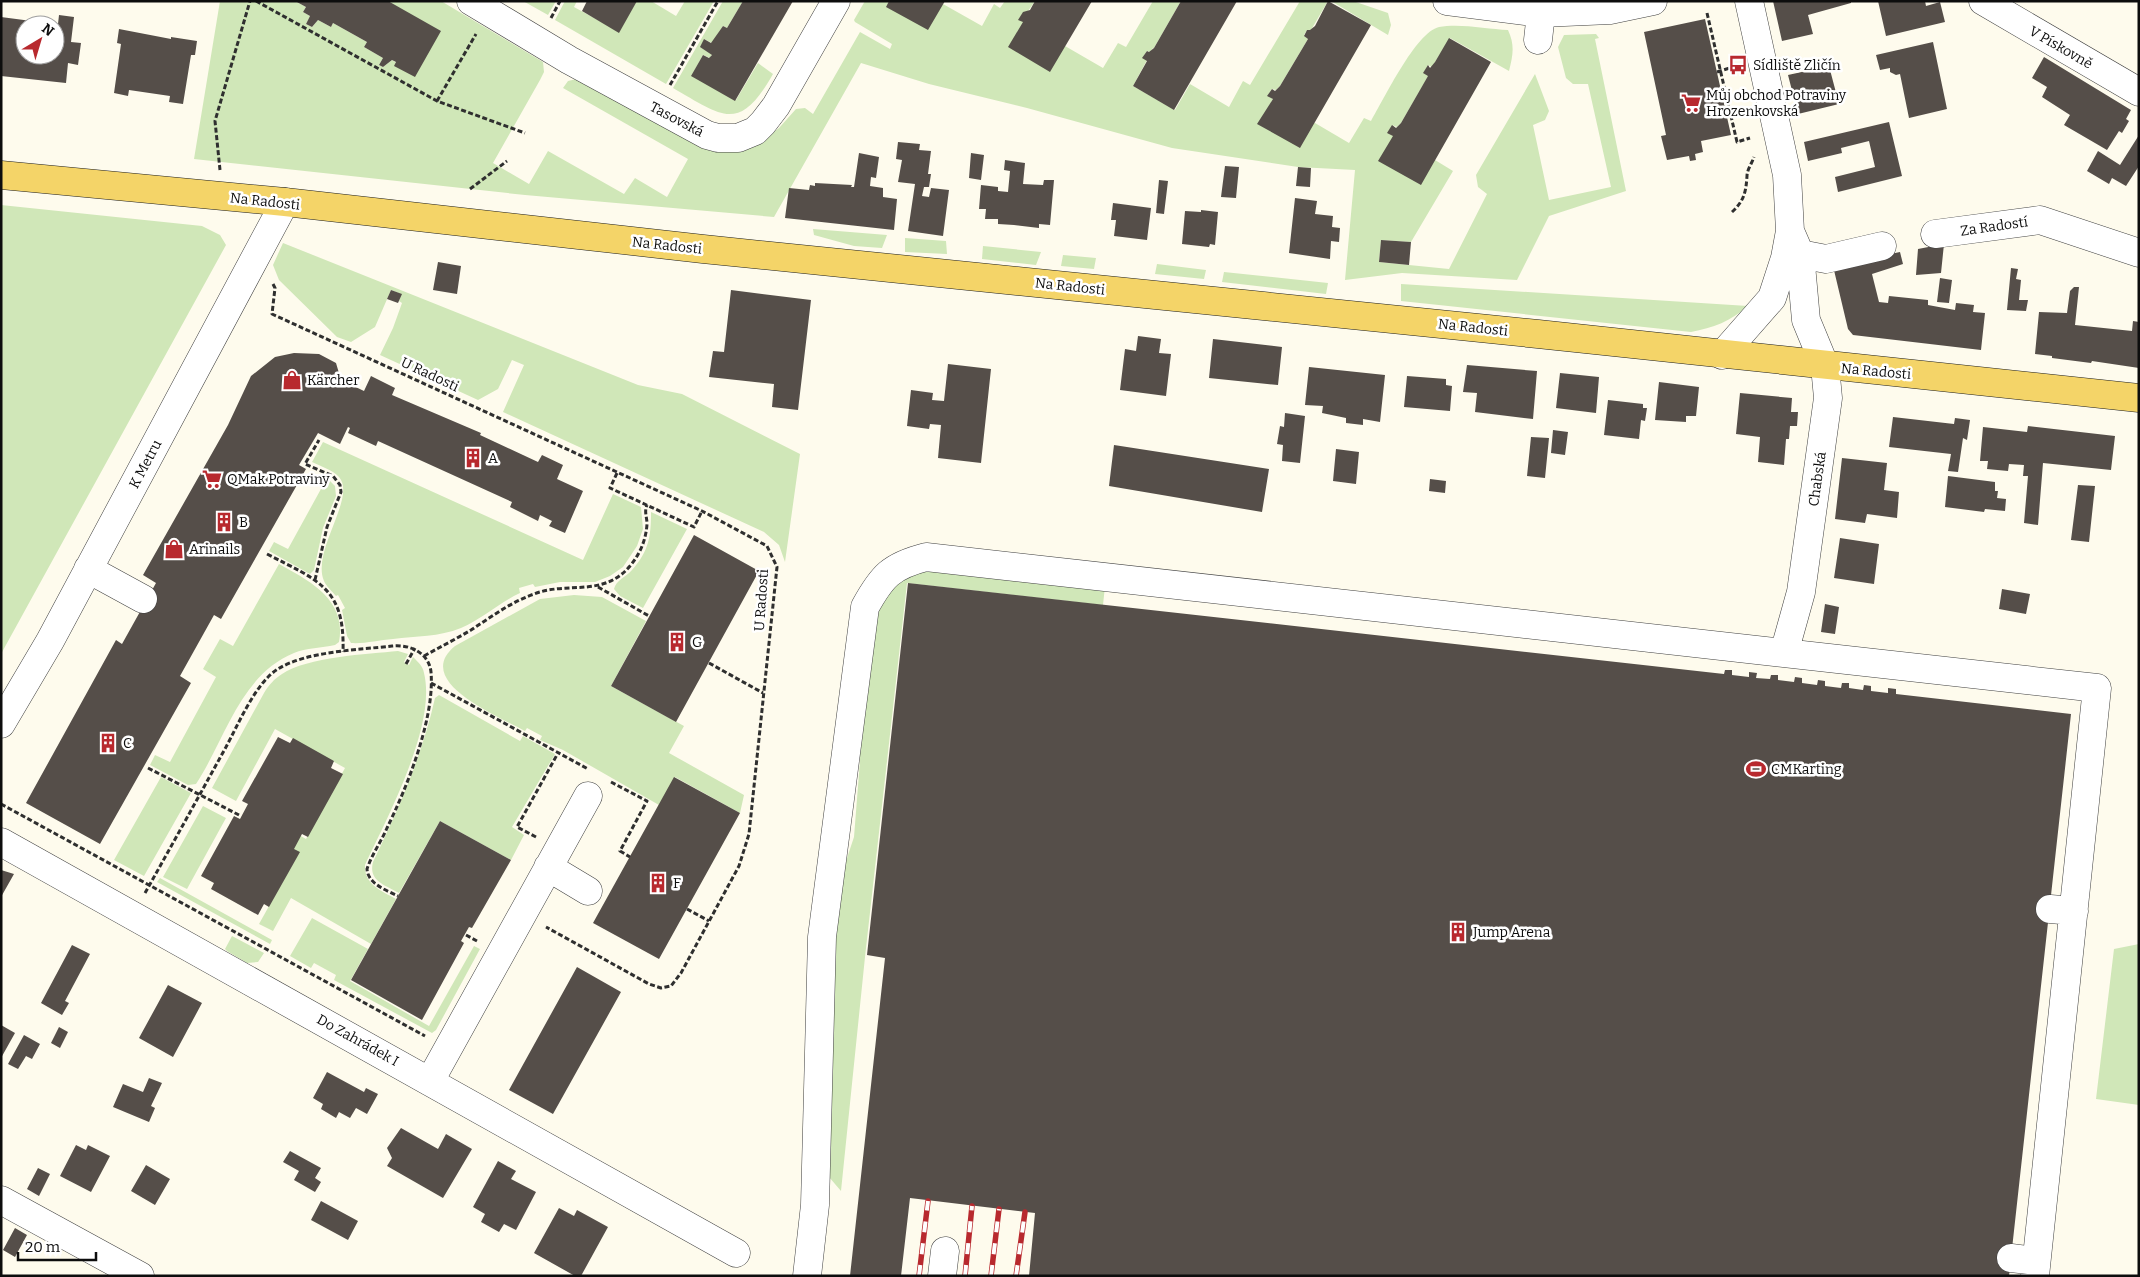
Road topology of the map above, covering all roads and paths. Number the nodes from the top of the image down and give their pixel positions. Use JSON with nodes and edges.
{"nodes":[{"id":1,"x":250,"y":1,"type":"edge"},
{"id":2,"x":256,"y":1,"type":"edge"},
{"id":3,"x":471,"y":1,"type":"edge"},
{"id":4,"x":560,"y":1,"type":"edge"},
{"id":5,"x":718,"y":1,"type":"edge"},
{"id":6,"x":836,"y":1,"type":"edge"},
{"id":7,"x":1653,"y":1,"type":"edge"},
{"id":8,"x":1749,"y":1,"type":"edge"},
{"id":9,"x":1983,"y":1,"type":"edge"},
{"id":10,"x":1455,"y":2,"type":"edge"},
{"id":11,"x":1708,"y":13,"type":"dead end"},
{"id":12,"x":1541,"y":14,"type":"junction"},
{"id":13,"x":549,"y":21,"type":"dead end"},
{"id":14,"x":477,"y":33,"type":"dead end"},
{"id":15,"x":1538,"y":40,"type":"dead end"},
{"id":16,"x":1736,"y":66,"type":"dead end"},
{"id":17,"x":1719,"y":71,"type":"junction"},
{"id":18,"x":668,"y":89,"type":"dead end"},
{"id":19,"x":2139,"y":92,"type":"edge"},
{"id":20,"x":437,"y":100,"type":"junction"},
{"id":21,"x":525,"y":133,"type":"dead end"},
{"id":22,"x":1750,"y":138,"type":"dead end"},
{"id":23,"x":1754,"y":157,"type":"dead end"},
{"id":24,"x":220,"y":162,"type":"dead end"},
{"id":25,"x":507,"y":162,"type":"dead end"},
{"id":26,"x":1,"y":175,"type":"edge"},
{"id":27,"x":470,"y":189,"type":"dead end"},
{"id":28,"x":286,"y":202,"type":"junction"},
{"id":29,"x":1732,"y":212,"type":"dead end"},
{"id":30,"x":1935,"y":234,"type":"dead end"},
{"id":31,"x":1882,"y":246,"type":"dead end"},
{"id":32,"x":1792,"y":248,"type":"junction"},
{"id":33,"x":2139,"y":253,"type":"edge"},
{"id":34,"x":271,"y":279,"type":"dead end"},
{"id":35,"x":1722,"y":354,"type":"junction"},
{"id":36,"x":1826,"y":366,"type":"junction"},
{"id":37,"x":2139,"y":398,"type":"edge"},
{"id":38,"x":319,"y":440,"type":"dead end"},
{"id":39,"x":617,"y":473,"type":"junction"},
{"id":40,"x":647,"y":506,"type":"junction"},
{"id":41,"x":702,"y":511,"type":"junction"},
{"id":42,"x":267,"y":554,"type":"dead end"},
{"id":43,"x":88,"y":569,"type":"junction"},
{"id":44,"x":315,"y":580,"type":"junction"},
{"id":45,"x":598,"y":587,"type":"junction"},
{"id":46,"x":143,"y":599,"type":"dead end"},
{"id":47,"x":649,"y":616,"type":"dead end"},
{"id":48,"x":415,"y":648,"type":"junction"},
{"id":49,"x":343,"y":652,"type":"junction"},
{"id":50,"x":1784,"y":653,"type":"junction"},
{"id":51,"x":424,"y":656,"type":"junction"},
{"id":52,"x":708,"y":663,"type":"dead end"},
{"id":53,"x":406,"y":664,"type":"dead end"},
{"id":54,"x":430,"y":683,"type":"junction"},
{"id":55,"x":763,"y":693,"type":"junction"},
{"id":56,"x":1,"y":724,"type":"edge"},
{"id":57,"x":558,"y":753,"type":"junction"},
{"id":58,"x":148,"y":768,"type":"dead end"},
{"id":59,"x":595,"y":782,"type":"junction"},
{"id":60,"x":200,"y":794,"type":"junction"},
{"id":61,"x":1,"y":804,"type":"edge"},
{"id":62,"x":239,"y":814,"type":"dead end"},
{"id":63,"x":520,"y":821,"type":"dead end"},
{"id":64,"x":1,"y":842,"type":"edge"},
{"id":65,"x":630,"y":857,"type":"dead end"},
{"id":66,"x":548,"y":867,"type":"junction"},
{"id":67,"x":150,"y":884,"type":"junction"},
{"id":68,"x":588,"y":891,"type":"dead end"},
{"id":69,"x":398,"y":896,"type":"dead end"},
{"id":70,"x":686,"y":909,"type":"dead end"},
{"id":71,"x":522,"y":914,"type":"junction"},
{"id":72,"x":709,"y":921,"type":"junction"},
{"id":73,"x":426,"y":1036,"type":"dead end"},
{"id":74,"x":430,"y":1080,"type":"junction"},
{"id":75,"x":1,"y":1200,"type":"edge"},
{"id":76,"x":736,"y":1253,"type":"dead end"},
{"id":77,"x":2028,"y":1265,"type":"edge"},
{"id":78,"x":140,"y":1276,"type":"edge"},
{"id":79,"x":807,"y":1276,"type":"edge"}],
"edges":[{"from":1,"to":24,"type":"path"},
{"from":2,"to":20,"type":"path"},
{"from":3,"to":6,"type":"street","name":"Tasovská"},
{"from":4,"to":13,"type":"path"},
{"from":5,"to":18,"type":"path"},
{"from":7,"to":12,"type":"street"},
{"from":8,"to":32,"type":"street"},
{"from":9,"to":19,"type":"street","name":"V Pískovně"},
{"from":10,"to":12,"type":"street"},
{"from":11,"to":17,"type":"path"},
{"from":12,"to":15,"type":"street"},
{"from":14,"to":20,"type":"path"},
{"from":16,"to":17,"type":"path"},
{"from":17,"to":22,"type":"path"},
{"from":20,"to":21,"type":"path"},
{"from":23,"to":29,"type":"path"},
{"from":25,"to":27,"type":"path"},
{"from":26,"to":28,"type":"main road","name":"Na Radosti"},
{"from":28,"to":35,"type":"main road","name":"Na Radosti"},
{"from":28,"to":43,"type":"street","name":"K Metru"},
{"from":30,"to":33,"type":"street","name":"Za Radostí"},
{"from":31,"to":32,"type":"street"},
{"from":32,"to":35,"type":"street"},
{"from":32,"to":36,"type":"street"},
{"from":34,"to":39,"type":"path","name":"U Radosti"},
{"from":35,"to":36,"type":"main road","name":"Na Radosti"},
{"from":36,"to":37,"type":"main road","name":"Na Radosti"},
{"from":36,"to":50,"type":"street","name":"Chabská"},
{"from":38,"to":44,"type":"path"},
{"from":39,"to":40,"type":"path"},
{"from":39,"to":41,"type":"path","name":"U Radosti"},
{"from":40,"to":41,"type":"path"},
{"from":40,"to":45,"type":"path"},
{"from":41,"to":55,"type":"path","name":"U Radosti"},
{"from":42,"to":44,"type":"path"},
{"from":43,"to":46,"type":"street"},
{"from":43,"to":56,"type":"street","name":"K Metru"},
{"from":44,"to":49,"type":"path"},
{"from":45,"to":47,"type":"path"},
{"from":45,"to":51,"type":"path"},
{"from":48,"to":49,"type":"path"},
{"from":48,"to":51,"type":"path"},
{"from":48,"to":53,"type":"path"},
{"from":49,"to":60,"type":"path"},
{"from":50,"to":77,"type":"street"},
{"from":50,"to":79,"type":"street"},
{"from":51,"to":54,"type":"path"},
{"from":52,"to":55,"type":"path"},
{"from":54,"to":57,"type":"path"},
{"from":54,"to":69,"type":"path"},
{"from":55,"to":72,"type":"path","name":"U Radosti"},
{"from":57,"to":59,"type":"path"},
{"from":57,"to":63,"type":"path"},
{"from":58,"to":60,"type":"path"},
{"from":59,"to":65,"type":"path"},
{"from":59,"to":66,"type":"street"},
{"from":60,"to":62,"type":"path"},
{"from":60,"to":67,"type":"path"},
{"from":61,"to":67,"type":"path"},
{"from":64,"to":74,"type":"street","name":"Do Zahrádek I"},
{"from":66,"to":68,"type":"street"},
{"from":66,"to":71,"type":"street"},
{"from":67,"to":73,"type":"path"},
{"from":70,"to":72,"type":"path"},
{"from":71,"to":72,"type":"path","name":"U Radosti"},
{"from":71,"to":74,"type":"street"},
{"from":74,"to":76,"type":"street","name":"Do Zahrádek I"},
{"from":75,"to":78,"type":"street"}]}
